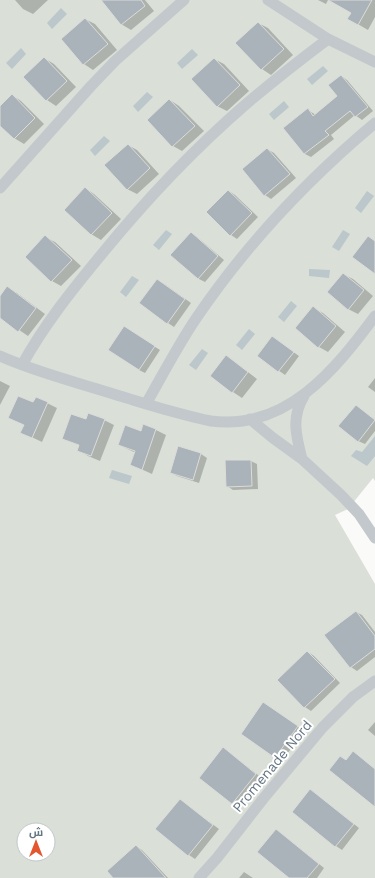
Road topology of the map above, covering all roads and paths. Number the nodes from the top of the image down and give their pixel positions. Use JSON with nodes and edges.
{"nodes":[{"id":1,"x":184,"y":0,"type":"edge"},
{"id":2,"x":268,"y":0,"type":"edge"},
{"id":3,"x":328,"y":39,"type":"junction"},
{"id":4,"x":375,"y":62,"type":"edge"},
{"id":5,"x":375,"y":123,"type":"edge"},
{"id":6,"x":0,"y":188,"type":"edge"},
{"id":7,"x":375,"y":316,"type":"edge"},
{"id":8,"x":0,"y":356,"type":"edge"},
{"id":9,"x":22,"y":365,"type":"junction"},
{"id":10,"x":306,"y":393,"type":"junction"},
{"id":11,"x":146,"y":404,"type":"junction"},
{"id":12,"x":250,"y":419,"type":"junction"},
{"id":13,"x":302,"y":459,"type":"junction"},
{"id":14,"x":375,"y":538,"type":"edge"},
{"id":15,"x":375,"y":681,"type":"edge"},
{"id":16,"x":199,"y":878,"type":"edge"}],
"edges":[{"from":1,"to":6,"type":"street"},
{"from":2,"to":3,"type":"street"},
{"from":3,"to":4,"type":"street"},
{"from":3,"to":9,"type":"street"},
{"from":5,"to":11,"type":"street"},
{"from":7,"to":10,"type":"street"},
{"from":8,"to":9,"type":"street"},
{"from":9,"to":11,"type":"street"},
{"from":10,"to":12,"type":"street"},
{"from":10,"to":13,"type":"street"},
{"from":11,"to":12,"type":"street"},
{"from":12,"to":13,"type":"street"},
{"from":13,"to":14,"type":"street"},
{"from":15,"to":16,"type":"street","name":"Promenade Nord"}]}
